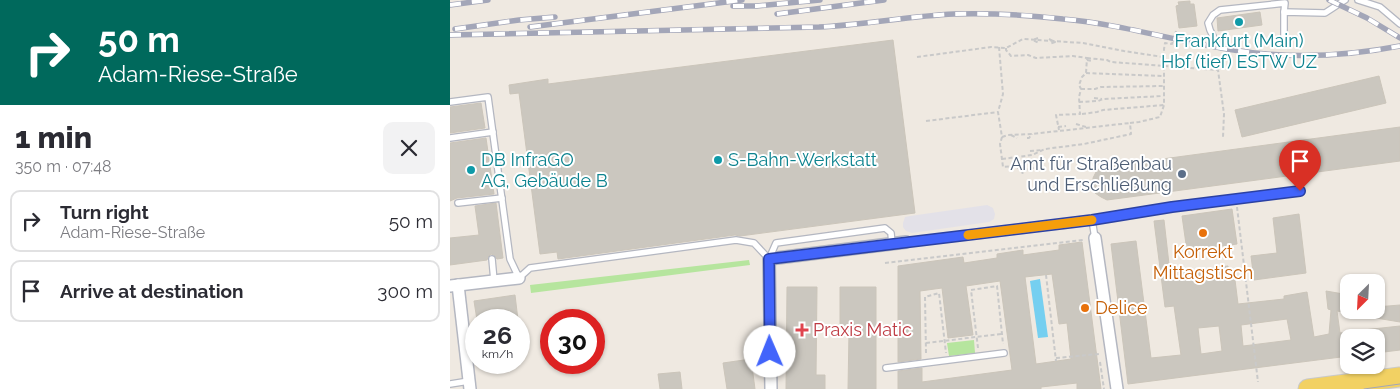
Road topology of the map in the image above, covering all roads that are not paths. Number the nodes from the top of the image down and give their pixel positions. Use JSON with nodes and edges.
{"nodes":[{"id":1,"x":1345,"y":0,"type":"edge"},
{"id":2,"x":1358,"y":0,"type":"edge"},
{"id":3,"x":1284,"y":12,"type":"junction"},
{"id":4,"x":1400,"y":24,"type":"edge"},
{"id":5,"x":1213,"y":36,"type":"dead end"},
{"id":6,"x":1284,"y":43,"type":"dead end"},
{"id":7,"x":450,"y":102,"type":"edge"},
{"id":8,"x":494,"y":132,"type":"junction"},
{"id":9,"x":450,"y":138,"type":"edge"},
{"id":10,"x":1300,"y":191,"type":"dead end"},
{"id":11,"x":502,"y":198,"type":"junction"},
{"id":12,"x":458,"y":203,"type":"dead end"},
{"id":13,"x":1092,"y":220,"type":"junction"},
{"id":14,"x":1095,"y":238,"type":"joint"},
{"id":15,"x":906,"y":242,"type":"joint"},
{"id":16,"x":492,"y":259,"type":"dead end"},
{"id":17,"x":769,"y":259,"type":"junction"},
{"id":18,"x":519,"y":278,"type":"junction"},
{"id":19,"x":494,"y":281,"type":"junction"},
{"id":20,"x":454,"y":286,"type":"edge"},
{"id":21,"x":1004,"y":353,"type":"road end"},
{"id":22,"x":886,"y":368,"type":"dead end"},
{"id":23,"x":1400,"y":377,"type":"edge"},
{"id":24,"x":450,"y":384,"type":"edge"},
{"id":25,"x":469,"y":385,"type":"edge"},
{"id":26,"x":771,"y":389,"type":"edge"},
{"id":27,"x":1117,"y":389,"type":"edge"},
{"id":28,"x":1308,"y":389,"type":"edge"}],
"edges":[{"from":1,"to":3,"type":"lane"},
{"from":2,"to":4,"type":"lane"},
{"from":3,"to":5,"type":"lane"},
{"from":3,"to":6,"type":"lane"},
{"from":7,"to":8,"type":"lane"},
{"from":8,"to":9,"type":"lane"},
{"from":8,"to":11,"type":"lane"},
{"from":10,"to":13,"type":"lane"},
{"from":11,"to":12,"type":"lane"},
{"from":11,"to":18,"type":"lane"},
{"from":13,"to":14,"type":"lane"},
{"from":13,"to":15,"type":"lane"},
{"from":14,"to":27,"type":"street"},
{"from":15,"to":17,"type":"street"},
{"from":16,"to":19,"type":"lane"},
{"from":17,"to":18,"type":"lane"},
{"from":17,"to":26,"type":"street"},
{"from":18,"to":19,"type":"street"},
{"from":19,"to":20,"type":"street"},
{"from":20,"to":25,"type":"street"},
{"from":21,"to":22,"type":"lane"},
{"from":23,"to":28,"type":"main road"},
{"from":24,"to":25,"type":"lane"}]}
